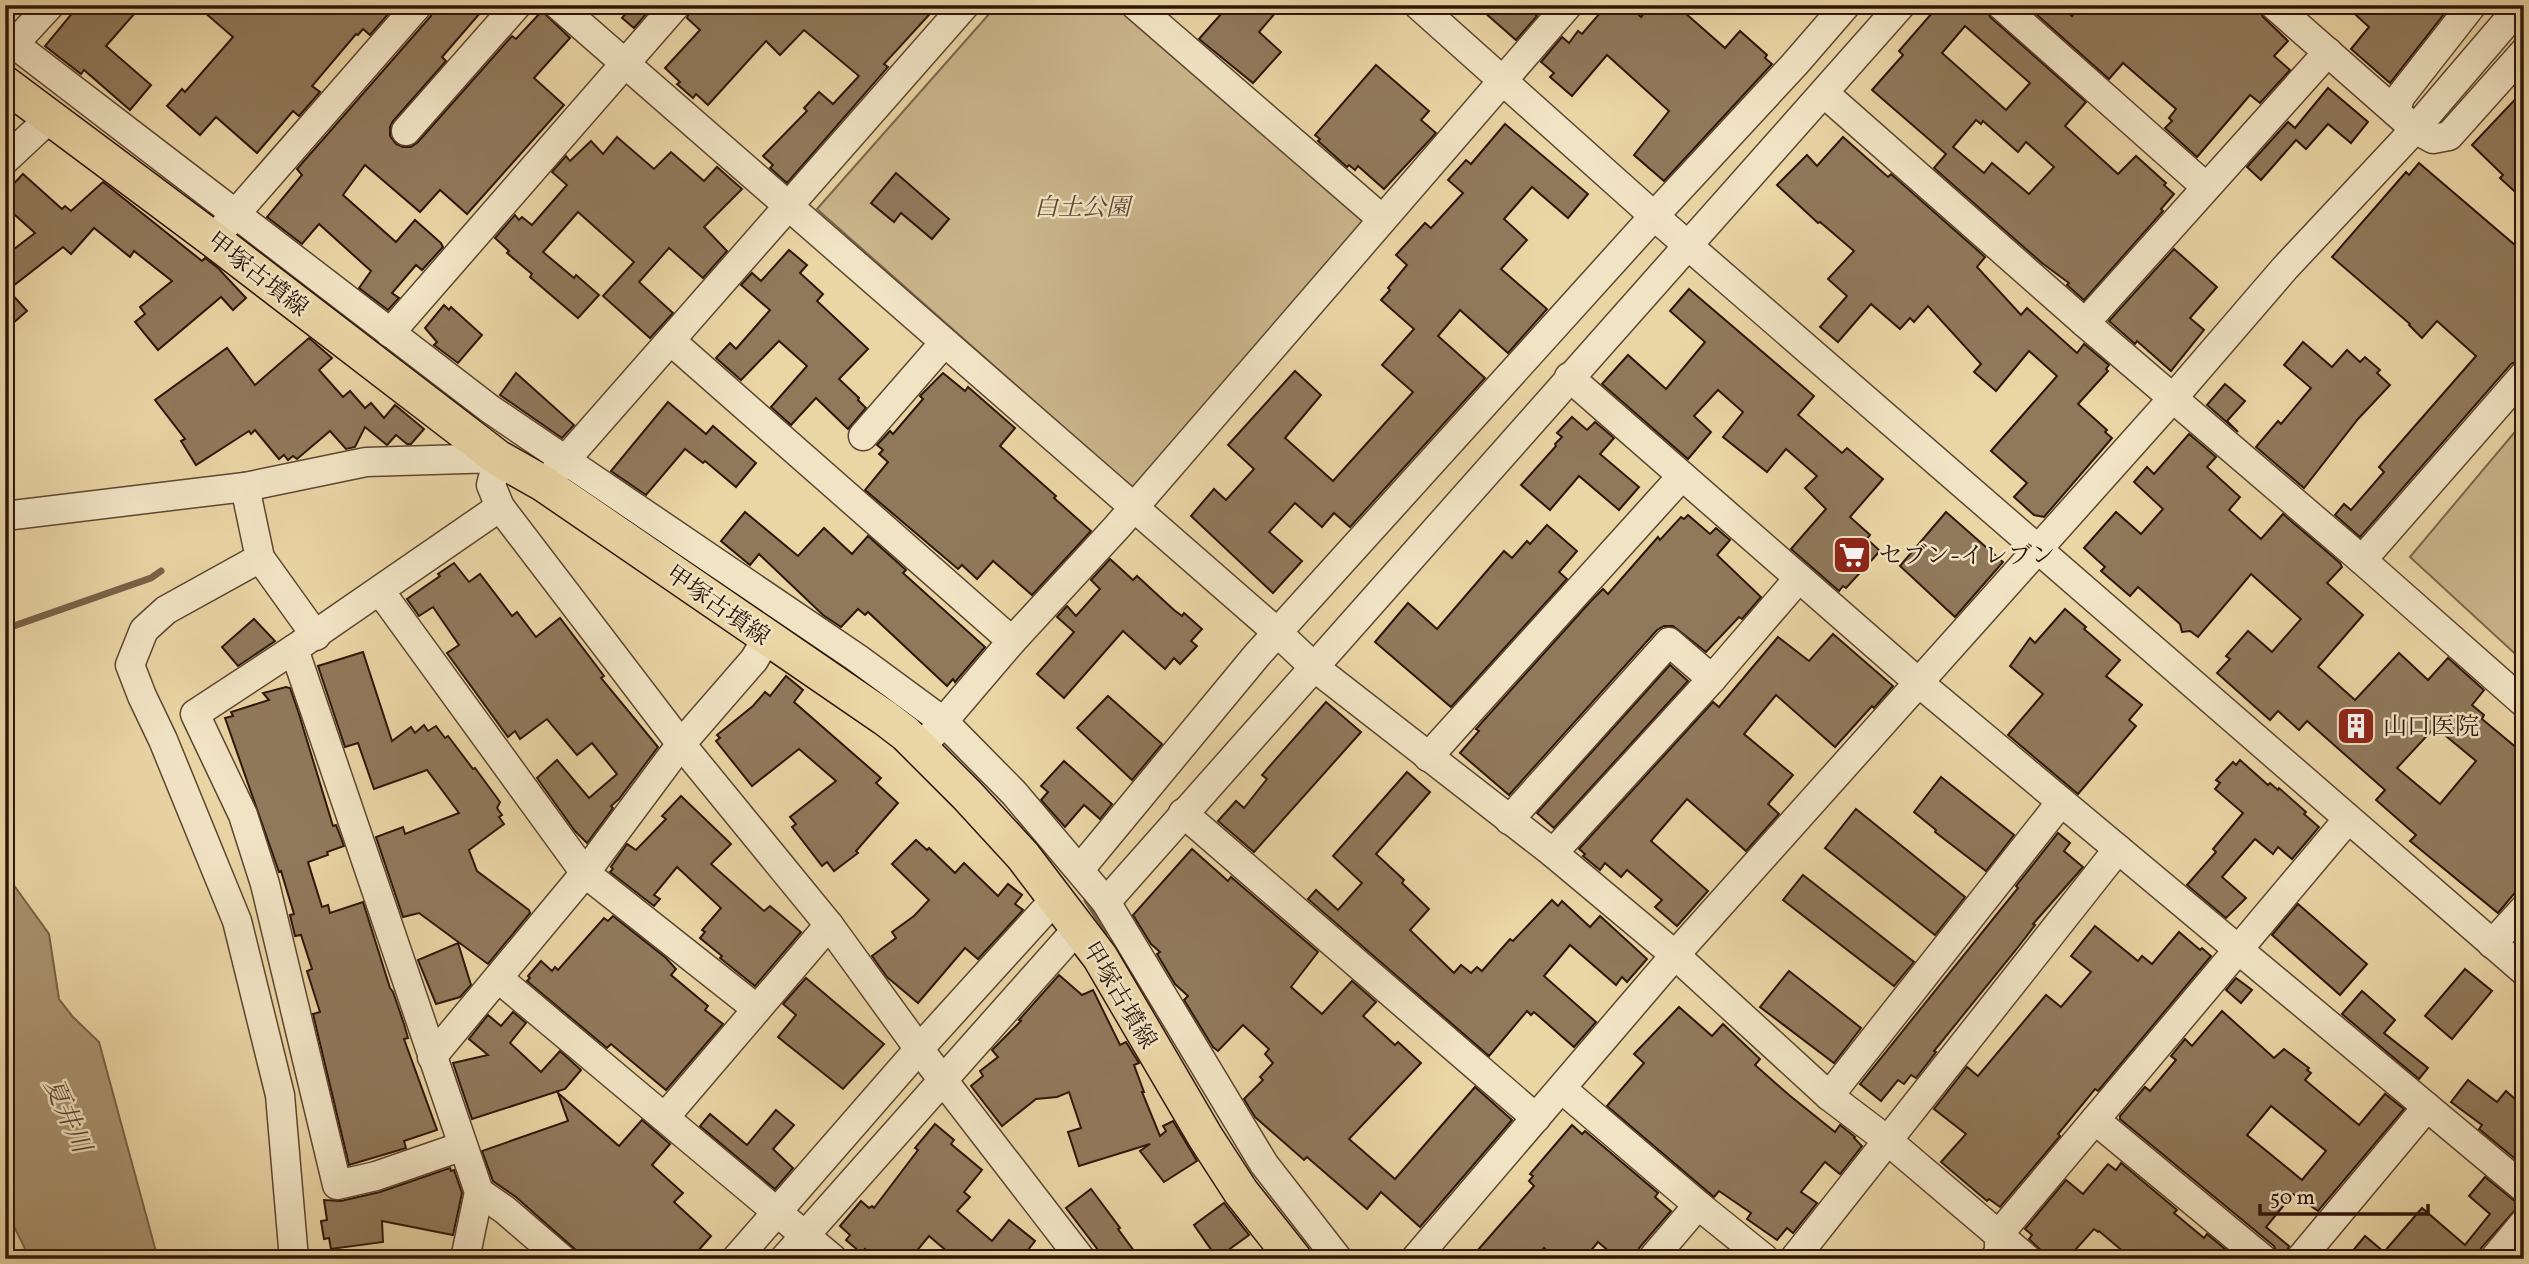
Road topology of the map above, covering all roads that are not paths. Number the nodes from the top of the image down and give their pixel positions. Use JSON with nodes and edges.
{"nodes":[{"id":1,"x":50,"y":5,"type":"edge"},
{"id":2,"x":418,"y":5,"type":"edge"},
{"id":3,"x":517,"y":5,"type":"edge"},
{"id":4,"x":558,"y":5,"type":"edge"},
{"id":5,"x":676,"y":5,"type":"edge"},
{"id":6,"x":964,"y":5,"type":"edge"},
{"id":7,"x":1135,"y":5,"type":"edge"},
{"id":8,"x":1418,"y":5,"type":"edge"},
{"id":9,"x":1568,"y":5,"type":"edge"},
{"id":10,"x":1846,"y":5,"type":"edge"},
{"id":11,"x":1901,"y":5,"type":"edge"},
{"id":12,"x":2001,"y":5,"type":"edge"},
{"id":13,"x":2274,"y":5,"type":"edge"},
{"id":14,"x":2472,"y":5,"type":"edge"},
{"id":15,"x":2521,"y":5,"type":"edge"},
{"id":16,"x":2328,"y":52,"type":"junction"},
{"id":17,"x":2524,"y":52,"type":"edge"},
{"id":18,"x":626,"y":62,"type":"junction"},
{"id":19,"x":1502,"y":80,"type":"junction"},
{"id":20,"x":5,"y":84,"type":"edge"},
{"id":21,"x":1824,"y":93,"type":"junction"},
{"id":22,"x":50,"y":118,"type":"junction"},
{"id":23,"x":2405,"y":120,"type":"junction"},
{"id":24,"x":406,"y":131,"type":"dead end"},
{"id":25,"x":5,"y":160,"type":"edge"},
{"id":26,"x":2206,"y":187,"type":"junction"},
{"id":27,"x":790,"y":205,"type":"junction"},
{"id":28,"x":1654,"y":216,"type":"junction"},
{"id":29,"x":1382,"y":219,"type":"junction"},
{"id":30,"x":224,"y":226,"type":"junction"},
{"id":31,"x":1687,"y":244,"type":"junction"},
{"id":32,"x":2085,"y":323,"type":"junction"},
{"id":33,"x":390,"y":333,"type":"junction"},
{"id":34,"x":671,"y":341,"type":"junction"},
{"id":35,"x":944,"y":343,"type":"junction"},
{"id":36,"x":2524,"y":375,"type":"edge"},
{"id":37,"x":1569,"y":377,"type":"junction"},
{"id":38,"x":2173,"y":398,"type":"junction"},
{"id":39,"x":863,"y":436,"type":"dead end"},
{"id":40,"x":498,"y":458,"type":"junction"},
{"id":41,"x":556,"y":472,"type":"junction"},
{"id":42,"x":1682,"y":476,"type":"junction"},
{"id":43,"x":245,"y":487,"type":"junction"},
{"id":44,"x":500,"y":507,"type":"junction"},
{"id":45,"x":1133,"y":507,"type":"junction"},
{"id":46,"x":5,"y":516,"type":"edge"},
{"id":47,"x":2038,"y":550,"type":"junction"},
{"id":48,"x":260,"y":558,"type":"junction"},
{"id":49,"x":2362,"y":560,"type":"junction"},
{"id":50,"x":1799,"y":578,"type":"junction"},
{"id":51,"x":380,"y":591,"type":"junction"},
{"id":52,"x":1278,"y":633,"type":"junction"},
{"id":53,"x":766,"y":638,"type":"junction"},
{"id":54,"x":1012,"y":641,"type":"junction"},
{"id":55,"x":305,"y":643,"type":"junction"},
{"id":56,"x":1314,"y":667,"type":"junction"},
{"id":57,"x":848,"y":670,"type":"junction"},
{"id":58,"x":1712,"y":679,"type":"junction"},
{"id":59,"x":1918,"y":682,"type":"junction"},
{"id":60,"x":2524,"y":703,"type":"edge"},
{"id":61,"x":933,"y":735,"type":"junction"},
{"id":62,"x":681,"y":744,"type":"junction"},
{"id":63,"x":1427,"y":757,"type":"junction"},
{"id":64,"x":2061,"y":802,"type":"junction"},
{"id":65,"x":1184,"y":813,"type":"junction"},
{"id":66,"x":2348,"y":819,"type":"junction"},
{"id":67,"x":1509,"y":820,"type":"junction"},
{"id":68,"x":2118,"y":849,"type":"junction"},
{"id":69,"x":1553,"y":853,"type":"junction"},
{"id":70,"x":1080,"y":869,"type":"junction"},
{"id":71,"x":585,"y":873,"type":"junction"},
{"id":72,"x":1056,"y":898,"type":"junction"},
{"id":73,"x":1106,"y":902,"type":"junction"},
{"id":74,"x":2524,"y":909,"type":"edge"},
{"id":75,"x":829,"y":925,"type":"junction"},
{"id":76,"x":1078,"y":928,"type":"junction"},
{"id":77,"x":2492,"y":944,"type":"junction"},
{"id":78,"x":2239,"y":949,"type":"junction"},
{"id":79,"x":1675,"y":956,"type":"junction"},
{"id":80,"x":2524,"y":971,"type":"edge"},
{"id":81,"x":498,"y":978,"type":"junction"},
{"id":82,"x":757,"y":1009,"type":"junction"},
{"id":83,"x":1174,"y":1013,"type":"junction"},
{"id":84,"x":1142,"y":1031,"type":"junction"},
{"id":85,"x":919,"y":1049,"type":"junction"},
{"id":86,"x":432,"y":1057,"type":"junction"},
{"id":87,"x":944,"y":1080,"type":"junction"},
{"id":88,"x":1562,"y":1089,"type":"junction"},
{"id":89,"x":316,"y":1096,"type":"junction"},
{"id":90,"x":1829,"y":1096,"type":"junction"},
{"id":91,"x":2427,"y":1107,"type":"junction"},
{"id":92,"x":1233,"y":1114,"type":"junction"},
{"id":93,"x":665,"y":1117,"type":"junction"},
{"id":94,"x":1536,"y":1118,"type":"junction"},
{"id":95,"x":2095,"y":1119,"type":"junction"},
{"id":96,"x":284,"y":1132,"type":"junction"},
{"id":97,"x":1206,"y":1138,"type":"junction"},
{"id":98,"x":1886,"y":1140,"type":"junction"},
{"id":99,"x":463,"y":1146,"type":"junction"},
{"id":100,"x":1283,"y":1188,"type":"junction"},
{"id":101,"x":2524,"y":1188,"type":"edge"},
{"id":102,"x":479,"y":1192,"type":"junction"},
{"id":103,"x":1698,"y":1205,"type":"junction"},
{"id":104,"x":1256,"y":1211,"type":"junction"},
{"id":105,"x":776,"y":1212,"type":"junction"},
{"id":106,"x":2524,"y":1223,"type":"edge"},
{"id":107,"x":805,"y":1236,"type":"junction"},
{"id":108,"x":1996,"y":1246,"type":"edge"},
{"id":109,"x":294,"y":1259,"type":"edge"},
{"id":110,"x":466,"y":1259,"type":"edge"},
{"id":111,"x":562,"y":1259,"type":"edge"},
{"id":112,"x":736,"y":1259,"type":"edge"},
{"id":113,"x":784,"y":1259,"type":"edge"},
{"id":114,"x":833,"y":1259,"type":"edge"},
{"id":115,"x":1081,"y":1259,"type":"edge"},
{"id":116,"x":1294,"y":1259,"type":"edge"},
{"id":117,"x":1338,"y":1259,"type":"edge"},
{"id":118,"x":1415,"y":1259,"type":"edge"},
{"id":119,"x":1652,"y":1259,"type":"edge"},
{"id":120,"x":1765,"y":1259,"type":"edge"},
{"id":121,"x":1794,"y":1259,"type":"edge"},
{"id":122,"x":2028,"y":1259,"type":"edge"},
{"id":123,"x":2263,"y":1259,"type":"edge"},
{"id":124,"x":2300,"y":1259,"type":"edge"},
{"id":125,"x":2494,"y":1259,"type":"edge"}],
"edges":[{"from":1,"to":30,"type":"street"},
{"from":2,"to":30,"type":"street"},
{"from":3,"to":24,"type":"street"},
{"from":4,"to":18,"type":"street"},
{"from":5,"to":18,"type":"street"},
{"from":6,"to":27,"type":"street"},
{"from":7,"to":29,"type":"street"},
{"from":8,"to":19,"type":"street"},
{"from":9,"to":19,"type":"street"},
{"from":10,"to":28,"type":"street"},
{"from":11,"to":21,"type":"street"},
{"from":12,"to":26,"type":"street"},
{"from":13,"to":16,"type":"street"},
{"from":14,"to":23,"type":"street"},
{"from":15,"to":23,"type":"street"},
{"from":16,"to":23,"type":"street"},
{"from":16,"to":26,"type":"street"},
{"from":17,"to":23,"type":"street"},
{"from":18,"to":27,"type":"street"},
{"from":18,"to":33,"type":"street"},
{"from":19,"to":28,"type":"street"},
{"from":19,"to":29,"type":"street"},
{"from":20,"to":22,"type":"main road","name":"甲塚古墳線"},
{"from":21,"to":31,"type":"street"},
{"from":21,"to":32,"type":"street"},
{"from":22,"to":25,"type":"street"},
{"from":22,"to":30,"type":"main road","name":"甲塚古墳線"},
{"from":23,"to":38,"type":"street"},
{"from":26,"to":32,"type":"street"},
{"from":27,"to":34,"type":"street"},
{"from":27,"to":35,"type":"street"},
{"from":28,"to":31,"type":"street"},
{"from":28,"to":52,"type":"street"},
{"from":29,"to":45,"type":"street"},
{"from":30,"to":33,"type":"street"},
{"from":30,"to":40,"type":"main road","name":"甲塚古墳線"},
{"from":31,"to":37,"type":"street"},
{"from":31,"to":47,"type":"street"},
{"from":32,"to":38,"type":"street"},
{"from":33,"to":41,"type":"street"},
{"from":34,"to":41,"type":"street"},
{"from":34,"to":54,"type":"street"},
{"from":35,"to":39,"type":"street"},
{"from":35,"to":45,"type":"street"},
{"from":36,"to":49,"type":"street"},
{"from":37,"to":42,"type":"street"},
{"from":37,"to":56,"type":"street"},
{"from":38,"to":47,"type":"street"},
{"from":38,"to":49,"type":"street"},
{"from":40,"to":41,"type":"main road","name":"甲塚古墳線"},
{"from":40,"to":43,"type":"street"},
{"from":40,"to":44,"type":"street"},
{"from":41,"to":53,"type":"main road","name":"甲塚古墳線"},
{"from":41,"to":57,"type":"street"},
{"from":42,"to":50,"type":"street"},
{"from":42,"to":63,"type":"street"},
{"from":43,"to":46,"type":"street"},
{"from":43,"to":48,"type":"street"},
{"from":44,"to":51,"type":"street"},
{"from":44,"to":62,"type":"street"},
{"from":45,"to":52,"type":"street"},
{"from":45,"to":54,"type":"street"},
{"from":47,"to":59,"type":"street"},
{"from":47,"to":66,"type":"street"},
{"from":48,"to":55,"type":"street"},
{"from":48,"to":96,"type":"street"},
{"from":49,"to":60,"type":"street"},
{"from":50,"to":58,"type":"street"},
{"from":50,"to":59,"type":"street"},
{"from":51,"to":55,"type":"street"},
{"from":51,"to":71,"type":"street"},
{"from":52,"to":56,"type":"street"},
{"from":52,"to":70,"type":"street"},
{"from":53,"to":57,"type":"main road","name":"甲塚古墳線"},
{"from":53,"to":62,"type":"street"},
{"from":54,"to":61,"type":"street"},
{"from":55,"to":86,"type":"street"},
{"from":55,"to":89,"type":"street"},
{"from":56,"to":63,"type":"street"},
{"from":56,"to":65,"type":"street"},
{"from":57,"to":61,"type":"main road","name":"甲塚古墳線"},
{"from":58,"to":67,"type":"street"},
{"from":58,"to":69,"type":"street"},
{"from":59,"to":64,"type":"street"},
{"from":59,"to":79,"type":"street"},
{"from":61,"to":70,"type":"street"},
{"from":61,"to":72,"type":"main road","name":"甲塚古墳線"},
{"from":62,"to":71,"type":"street"},
{"from":62,"to":75,"type":"street"},
{"from":63,"to":67,"type":"street"},
{"from":64,"to":68,"type":"street"},
{"from":64,"to":90,"type":"street"},
{"from":65,"to":73,"type":"street"},
{"from":65,"to":94,"type":"street"},
{"from":66,"to":77,"type":"street"},
{"from":66,"to":78,"type":"street"},
{"from":67,"to":69,"type":"street"},
{"from":68,"to":78,"type":"street"},
{"from":68,"to":98,"type":"street"},
{"from":69,"to":79,"type":"street"},
{"from":70,"to":73,"type":"street"},
{"from":71,"to":81,"type":"street"},
{"from":71,"to":82,"type":"street"},
{"from":72,"to":76,"type":"main road","name":"甲塚古墳線"},
{"from":72,"to":85,"type":"street"},
{"from":73,"to":83,"type":"street"},
{"from":74,"to":77,"type":"street"},
{"from":75,"to":82,"type":"street"},
{"from":75,"to":85,"type":"street"},
{"from":76,"to":84,"type":"main road","name":"甲塚古墳線"},
{"from":76,"to":87,"type":"street"},
{"from":77,"to":80,"type":"street"},
{"from":78,"to":91,"type":"street"},
{"from":78,"to":95,"type":"street"},
{"from":79,"to":88,"type":"street"},
{"from":79,"to":90,"type":"street"},
{"from":81,"to":86,"type":"street"},
{"from":81,"to":93,"type":"street"},
{"from":82,"to":93,"type":"street"},
{"from":83,"to":84,"type":"street"},
{"from":83,"to":92,"type":"street"},
{"from":84,"to":97,"type":"main road","name":"甲塚古墳線"},
{"from":85,"to":87,"type":"street"},
{"from":85,"to":105,"type":"street"},
{"from":86,"to":99,"type":"street"},
{"from":87,"to":107,"type":"street"},
{"from":87,"to":115,"type":"street"},
{"from":88,"to":94,"type":"street"},
{"from":88,"to":103,"type":"street"},
{"from":89,"to":96,"type":"street"},
{"from":89,"to":99,"type":"street"},
{"from":90,"to":98,"type":"street"},
{"from":91,"to":101,"type":"street"},
{"from":91,"to":124,"type":"street"},
{"from":92,"to":97,"type":"street"},
{"from":92,"to":100,"type":"street"},
{"from":93,"to":105,"type":"street"},
{"from":94,"to":118,"type":"street"},
{"from":95,"to":108,"type":"street"},
{"from":95,"to":123,"type":"street"},
{"from":96,"to":109,"type":"street"},
{"from":97,"to":104,"type":"main road","name":"甲塚古墳線"},
{"from":98,"to":108,"type":"street"},
{"from":98,"to":121,"type":"street"},
{"from":99,"to":102,"type":"street"},
{"from":100,"to":104,"type":"street"},
{"from":100,"to":117,"type":"street"},
{"from":102,"to":110,"type":"street"},
{"from":102,"to":111,"type":"street"},
{"from":103,"to":119,"type":"street"},
{"from":103,"to":120,"type":"street"},
{"from":104,"to":116,"type":"main road","name":"甲塚古墳線"},
{"from":105,"to":107,"type":"street"},
{"from":105,"to":112,"type":"street"},
{"from":106,"to":125,"type":"street"},
{"from":107,"to":113,"type":"street"},
{"from":107,"to":114,"type":"street"},
{"from":108,"to":122,"type":"street"}]}
